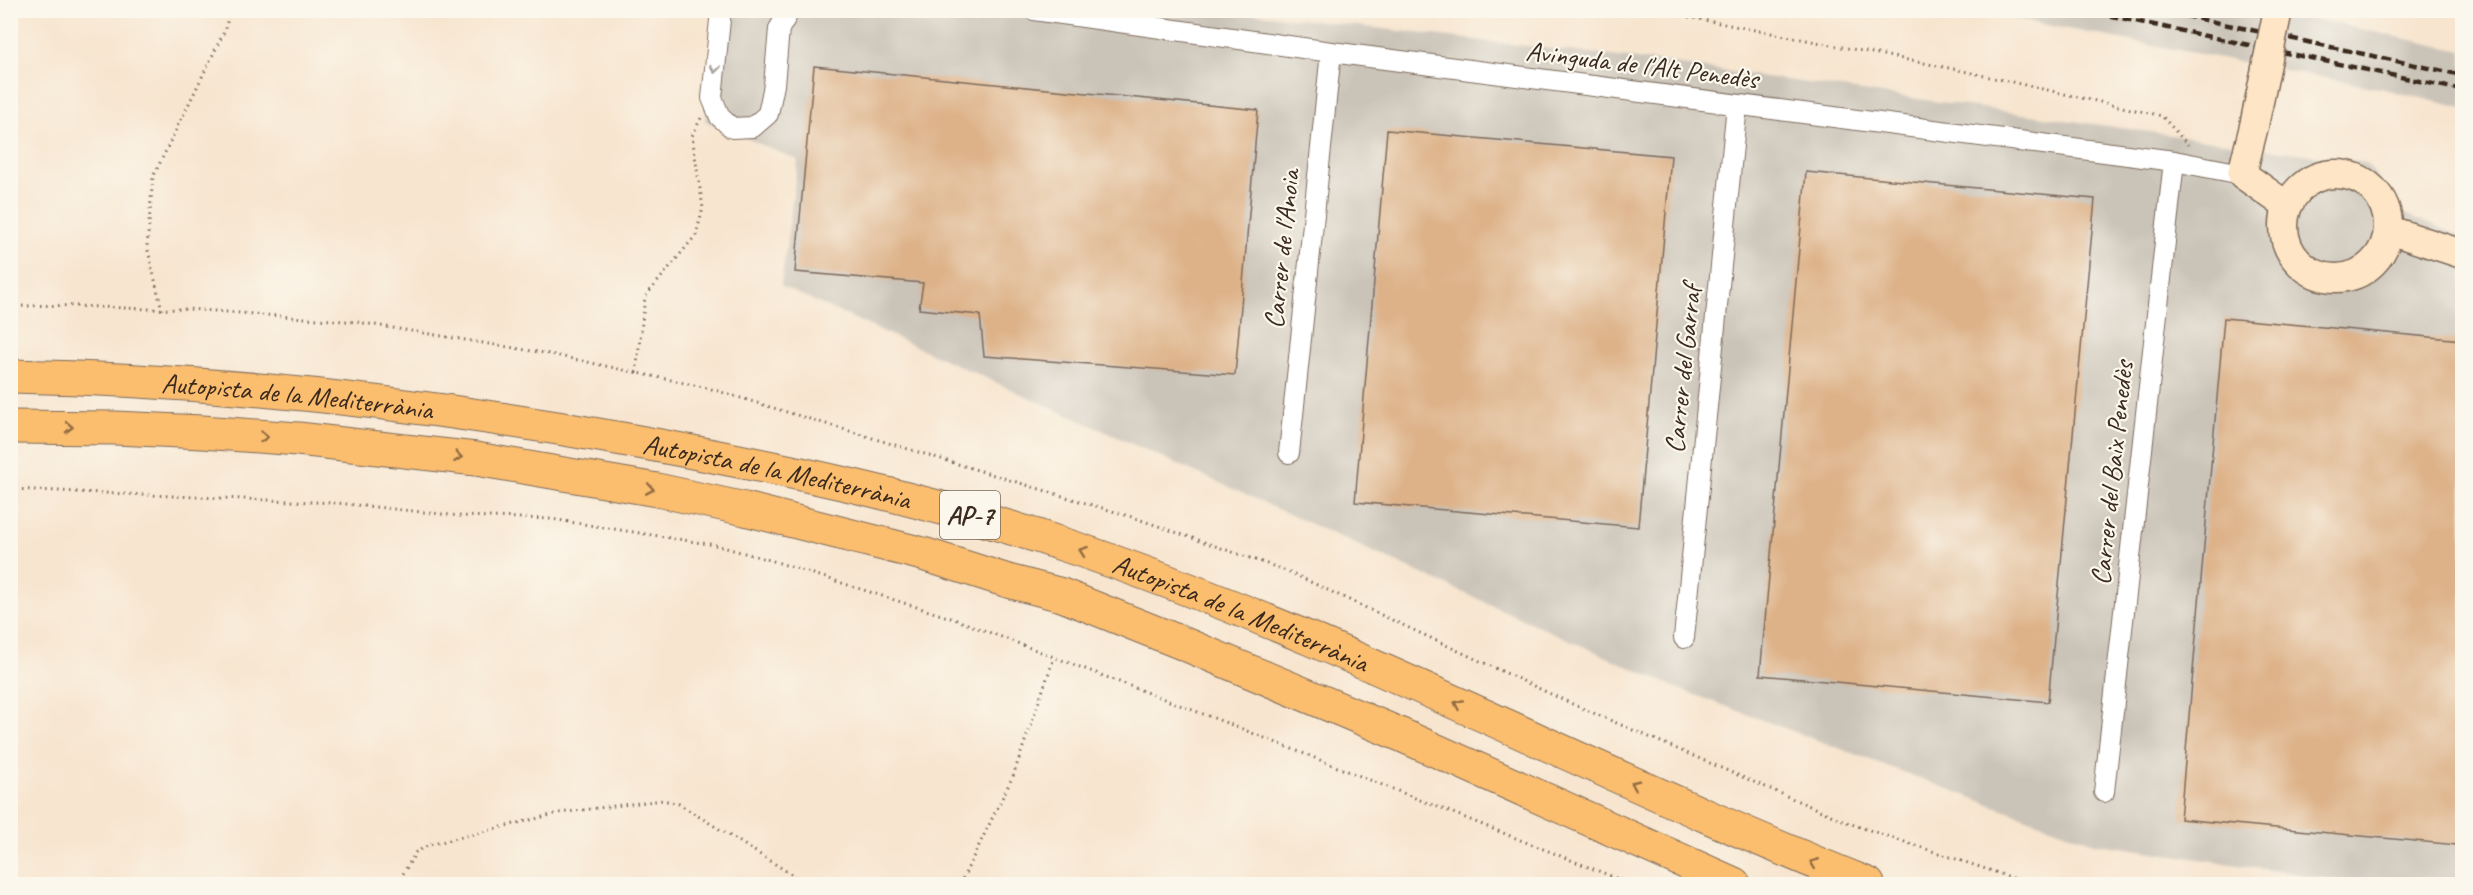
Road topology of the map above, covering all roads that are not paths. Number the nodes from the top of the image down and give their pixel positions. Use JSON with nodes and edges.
{"nodes":[{"id":1,"x":721,"y":10,"type":"edge"},
{"id":2,"x":790,"y":10,"type":"edge"},
{"id":3,"x":1034,"y":10,"type":"edge"},
{"id":4,"x":2278,"y":10,"type":"edge"},
{"id":5,"x":1330,"y":52,"type":"junction"},
{"id":6,"x":1737,"y":105,"type":"junction"},
{"id":7,"x":2174,"y":161,"type":"junction"},
{"id":8,"x":2242,"y":174,"type":"junction"},
{"id":9,"x":2287,"y":206,"type":"junction"},
{"id":10,"x":2389,"y":230,"type":"junction"},
{"id":11,"x":2463,"y":254,"type":"edge"},
{"id":12,"x":10,"y":376,"type":"edge"},
{"id":13,"x":10,"y":427,"type":"edge"},
{"id":14,"x":1289,"y":453,"type":"dead end"},
{"id":15,"x":1684,"y":638,"type":"dead end"},
{"id":16,"x":2104,"y":792,"type":"dead end"},
{"id":17,"x":1734,"y":885,"type":"edge"},
{"id":18,"x":1868,"y":885,"type":"edge"}],
"edges":[{"from":1,"to":2,"type":"street","one_way":true},
{"from":3,"to":5,"type":"street","name":"Avinguda de l'Alt Penedès"},
{"from":4,"to":8,"type":"street","bridge":true},
{"from":5,"to":6,"type":"street","name":"Avinguda de l'Alt Penedès"},
{"from":5,"to":14,"type":"street","name":"Carrer de l'Anoia"},
{"from":6,"to":7,"type":"street","name":"Avinguda de l'Alt Penedès"},
{"from":6,"to":15,"type":"street","name":"Carrer del Garraf"},
{"from":7,"to":8,"type":"street","name":"Avinguda de l'Alt Penedès"},
{"from":7,"to":16,"type":"street","name":"Carrer del Baix Penedès"},
{"from":8,"to":9,"type":"street"},
{"from":9,"to":10,"type":"street"},
{"from":9,"to":10,"type":"street"},
{"from":10,"to":11,"type":"street"},
{"from":18,"to":12,"type":"highway","name":"Autopista de la Mediterrània","number":"AP-7","one_way":true},
{"from":13,"to":17,"type":"highway","name":"Autopista de la Mediterrània","number":"AP-7","one_way":true}]}
